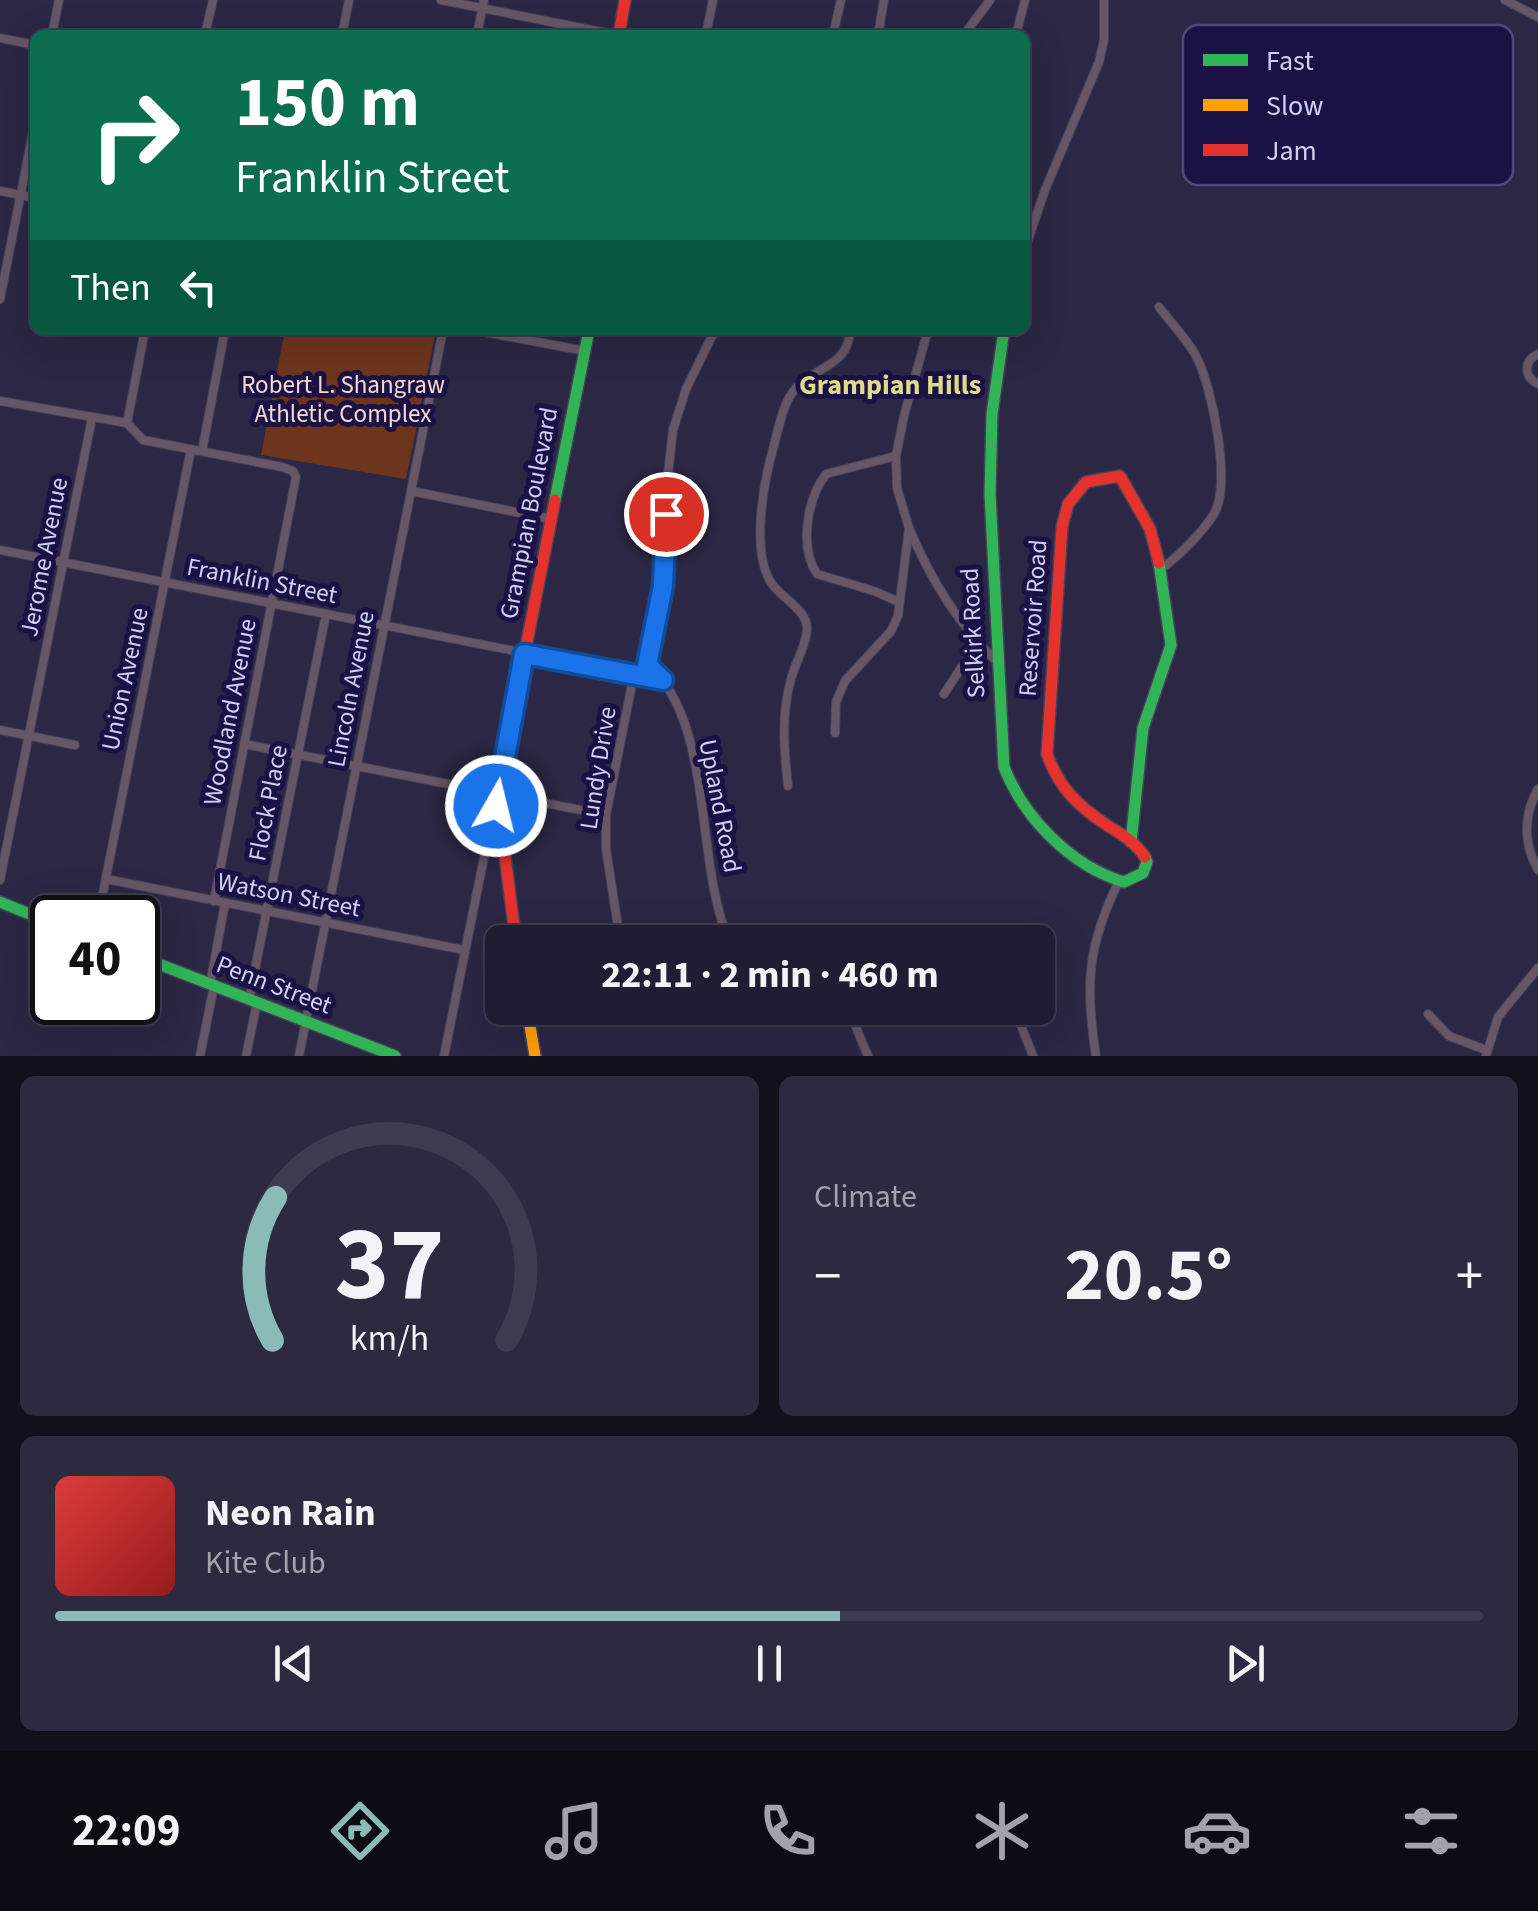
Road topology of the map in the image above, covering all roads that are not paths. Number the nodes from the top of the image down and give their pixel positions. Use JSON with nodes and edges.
{"nodes":[{"id":1,"x":59,"y":0,"type":"edge"},
{"id":2,"x":212,"y":0,"type":"edge"},
{"id":3,"x":349,"y":0,"type":"edge"},
{"id":4,"x":441,"y":0,"type":"edge"},
{"id":5,"x":625,"y":0,"type":"edge"},
{"id":6,"x":713,"y":0,"type":"edge"},
{"id":7,"x":840,"y":0,"type":"edge"},
{"id":8,"x":884,"y":0,"type":"edge"},
{"id":9,"x":990,"y":0,"type":"edge"},
{"id":10,"x":1025,"y":0,"type":"edge"},
{"id":11,"x":1104,"y":0,"type":"edge"},
{"id":12,"x":1505,"y":0,"type":"edge"},
{"id":13,"x":483,"y":4,"type":"edge"},
{"id":14,"x":1538,"y":18,"type":"edge"},
{"id":15,"x":53,"y":30,"type":"edge"},
{"id":16,"x":207,"y":30,"type":"edge"},
{"id":17,"x":343,"y":30,"type":"edge"},
{"id":18,"x":478,"y":30,"type":"edge"},
{"id":19,"x":596,"y":30,"type":"edge"},
{"id":20,"x":619,"y":30,"type":"edge"},
{"id":21,"x":707,"y":30,"type":"edge"},
{"id":22,"x":834,"y":30,"type":"edge"},
{"id":23,"x":879,"y":30,"type":"edge"},
{"id":24,"x":968,"y":30,"type":"edge"},
{"id":25,"x":1017,"y":30,"type":"edge"},
{"id":26,"x":0,"y":38,"type":"edge"},
{"id":27,"x":30,"y":44,"type":"edge"},
{"id":28,"x":30,"y":146,"type":"edge"},
{"id":29,"x":0,"y":191,"type":"edge"},
{"id":30,"x":20,"y":195,"type":"junction"},
{"id":31,"x":30,"y":197,"type":"edge"},
{"id":32,"x":1030,"y":234,"type":"edge"},
{"id":33,"x":0,"y":300,"type":"edge"},
{"id":34,"x":1159,"y":307,"type":"dead end"},
{"id":35,"x":144,"y":335,"type":"edge"},
{"id":36,"x":224,"y":335,"type":"edge"},
{"id":37,"x":442,"y":335,"type":"edge"},
{"id":38,"x":502,"y":335,"type":"edge"},
{"id":39,"x":588,"y":335,"type":"edge"},
{"id":40,"x":714,"y":335,"type":"edge"},
{"id":41,"x":849,"y":335,"type":"edge"},
{"id":42,"x":927,"y":335,"type":"edge"},
{"id":43,"x":1003,"y":335,"type":"edge"},
{"id":44,"x":585,"y":350,"type":"junction"},
{"id":45,"x":1538,"y":354,"type":"edge"},
{"id":46,"x":1538,"y":384,"type":"edge"},
{"id":47,"x":0,"y":401,"type":"edge"},
{"id":48,"x":92,"y":418,"type":"junction"},
{"id":49,"x":126,"y":423,"type":"junction"},
{"id":50,"x":191,"y":449,"type":"junction"},
{"id":51,"x":202,"y":452,"type":"junction"},
{"id":52,"x":896,"y":456,"type":"junction"},
{"id":53,"x":411,"y":491,"type":"junction"},
{"id":54,"x":551,"y":518,"type":"junction"},
{"id":55,"x":909,"y":528,"type":"junction"},
{"id":56,"x":0,"y":550,"type":"edge"},
{"id":57,"x":63,"y":562,"type":"junction"},
{"id":58,"x":1160,"y":569,"type":"junction"},
{"id":59,"x":165,"y":582,"type":"junction"},
{"id":60,"x":900,"y":602,"type":"junction"},
{"id":61,"x":272,"y":603,"type":"junction"},
{"id":62,"x":326,"y":614,"type":"junction"},
{"id":63,"x":384,"y":626,"type":"junction"},
{"id":64,"x":978,"y":642,"type":"junction"},
{"id":65,"x":524,"y":654,"type":"junction"},
{"id":66,"x":997,"y":662,"type":"junction"},
{"id":67,"x":634,"y":674,"type":"junction"},
{"id":68,"x":663,"y":680,"type":"junction"},
{"id":69,"x":944,"y":694,"type":"dead end"},
{"id":70,"x":0,"y":730,"type":"edge"},
{"id":71,"x":834,"y":733,"type":"dead end"},
{"id":72,"x":28,"y":736,"type":"junction"},
{"id":73,"x":74,"y":744,"type":"dead end"},
{"id":74,"x":244,"y":744,"type":"junction"},
{"id":75,"x":298,"y":754,"type":"junction"},
{"id":76,"x":356,"y":766,"type":"junction"},
{"id":77,"x":788,"y":786,"type":"dead end"},
{"id":78,"x":1538,"y":790,"type":"edge"},
{"id":79,"x":496,"y":794,"type":"junction"},
{"id":80,"x":606,"y":815,"type":"junction"},
{"id":81,"x":1132,"y":842,"type":"junction"},
{"id":82,"x":1538,"y":870,"type":"edge"},
{"id":83,"x":106,"y":879,"type":"junction"},
{"id":84,"x":0,"y":880,"type":"edge"},
{"id":85,"x":1119,"y":881,"type":"junction"},
{"id":86,"x":103,"y":895,"type":"edge"},
{"id":87,"x":214,"y":901,"type":"junction"},
{"id":88,"x":0,"y":902,"type":"edge"},
{"id":89,"x":225,"y":903,"type":"junction"},
{"id":90,"x":267,"y":910,"type":"junction"},
{"id":91,"x":30,"y":914,"type":"edge"},
{"id":92,"x":326,"y":923,"type":"junction"},
{"id":93,"x":514,"y":925,"type":"edge"},
{"id":94,"x":618,"y":925,"type":"edge"},
{"id":95,"x":724,"y":925,"type":"edge"},
{"id":96,"x":464,"y":950,"type":"junction"},
{"id":97,"x":160,"y":965,"type":"edge"},
{"id":98,"x":1538,"y":968,"type":"edge"},
{"id":99,"x":212,"y":985,"type":"junction"},
{"id":100,"x":253,"y":1001,"type":"junction"},
{"id":101,"x":1428,"y":1014,"type":"dead end"},
{"id":102,"x":306,"y":1022,"type":"junction"},
{"id":103,"x":530,"y":1025,"type":"edge"},
{"id":104,"x":855,"y":1025,"type":"edge"},
{"id":105,"x":1021,"y":1025,"type":"edge"},
{"id":106,"x":1486,"y":1053,"type":"edge"},
{"id":107,"x":200,"y":1056,"type":"edge"},
{"id":108,"x":246,"y":1056,"type":"edge"},
{"id":109,"x":299,"y":1056,"type":"edge"},
{"id":110,"x":395,"y":1056,"type":"edge"},
{"id":111,"x":444,"y":1056,"type":"edge"},
{"id":112,"x":535,"y":1056,"type":"edge"},
{"id":113,"x":868,"y":1056,"type":"edge"},
{"id":114,"x":1033,"y":1056,"type":"edge"},
{"id":115,"x":1096,"y":1056,"type":"edge"}],
"edges":[{"from":1,"to":15,"type":"street"},
{"from":2,"to":16,"type":"street"},
{"from":3,"to":17,"type":"street"},
{"from":4,"to":13,"type":"street"},
{"from":5,"to":20,"type":"street"},
{"from":6,"to":21,"type":"street"},
{"from":7,"to":22,"type":"street"},
{"from":8,"to":23,"type":"street"},
{"from":9,"to":24,"type":"street"},
{"from":10,"to":25,"type":"street"},
{"from":11,"to":32,"type":"street"},
{"from":12,"to":14,"type":"street"},
{"from":13,"to":18,"type":"street"},
{"from":13,"to":19,"type":"street"},
{"from":26,"to":27,"type":"street"},
{"from":28,"to":30,"type":"street"},
{"from":29,"to":30,"type":"street"},
{"from":30,"to":31,"type":"street"},
{"from":30,"to":33,"type":"street"},
{"from":34,"to":58,"type":"street"},
{"from":35,"to":49,"type":"street"},
{"from":36,"to":51,"type":"street"},
{"from":37,"to":53,"type":"street","name":"Lincoln Avenue"},
{"from":38,"to":44,"type":"street"},
{"from":39,"to":44,"type":"street","name":"Grampian Boulevard"},
{"from":40,"to":68,"type":"street","name":"Upland Road"},
{"from":41,"to":77,"type":"street"},
{"from":42,"to":52,"type":"street"},
{"from":43,"to":66,"type":"street","name":"Selkirk Road"},
{"from":44,"to":54,"type":"street","name":"Grampian Boulevard"},
{"from":45,"to":46,"type":"street"},
{"from":47,"to":48,"type":"street"},
{"from":48,"to":49,"type":"street"},
{"from":48,"to":57,"type":"street","name":"Jerome Avenue"},
{"from":49,"to":50,"type":"street"},
{"from":50,"to":51,"type":"street"},
{"from":50,"to":59,"type":"street","name":"Union Avenue"},
{"from":51,"to":61,"type":"street","name":"Woodland Avenue"},
{"from":52,"to":55,"type":"street"},
{"from":52,"to":60,"type":"street"},
{"from":53,"to":54,"type":"street"},
{"from":53,"to":63,"type":"street","name":"Lincoln Avenue"},
{"from":54,"to":65,"type":"street","name":"Grampian Boulevard"},
{"from":55,"to":60,"type":"street"},
{"from":55,"to":64,"type":"street"},
{"from":56,"to":57,"type":"street","name":"Franklin Street"},
{"from":57,"to":59,"type":"street","name":"Franklin Street"},
{"from":57,"to":72,"type":"street","name":"Jerome Avenue"},
{"from":58,"to":81,"type":"street","name":"Reservoir Road"},
{"from":58,"to":81,"type":"street","name":"Reservoir Road"},
{"from":59,"to":61,"type":"street","name":"Franklin Street"},
{"from":59,"to":83,"type":"street","name":"Union Avenue"},
{"from":60,"to":71,"type":"street"},
{"from":61,"to":62,"type":"street","name":"Franklin Street"},
{"from":61,"to":74,"type":"street","name":"Woodland Avenue"},
{"from":62,"to":63,"type":"street","name":"Franklin Street"},
{"from":62,"to":75,"type":"street","name":"Flock Place"},
{"from":63,"to":65,"type":"street","name":"Franklin Street"},
{"from":63,"to":76,"type":"street","name":"Lincoln Avenue"},
{"from":64,"to":66,"type":"street"},
{"from":64,"to":69,"type":"street"},
{"from":65,"to":67,"type":"street","name":"Franklin Street"},
{"from":65,"to":79,"type":"street","name":"Grampian Boulevard"},
{"from":66,"to":85,"type":"street","name":"Selkirk Road"},
{"from":67,"to":68,"type":"street"},
{"from":67,"to":80,"type":"street","name":"Lundy Drive"},
{"from":68,"to":95,"type":"street","name":"Upland Road"},
{"from":70,"to":72,"type":"street"},
{"from":72,"to":73,"type":"street"},
{"from":72,"to":84,"type":"street","name":"Jerome Avenue"},
{"from":74,"to":75,"type":"street"},
{"from":74,"to":87,"type":"street","name":"Woodland Avenue"},
{"from":75,"to":76,"type":"street"},
{"from":75,"to":90,"type":"street","name":"Flock Place"},
{"from":76,"to":79,"type":"street"},
{"from":76,"to":92,"type":"street","name":"Lincoln Avenue"},
{"from":78,"to":82,"type":"street"},
{"from":79,"to":80,"type":"street"},
{"from":79,"to":93,"type":"street","name":"Grampian Boulevard"},
{"from":79,"to":96,"type":"street"},
{"from":80,"to":94,"type":"street","name":"Lundy Drive"},
{"from":81,"to":85,"type":"street","name":"Reservoir Road"},
{"from":83,"to":86,"type":"street","name":"Union Avenue"},
{"from":83,"to":87,"type":"street","name":"Watson Street"},
{"from":85,"to":115,"type":"street","name":"Reservoir Road"},
{"from":87,"to":89,"type":"street","name":"Watson Street"},
{"from":88,"to":91,"type":"street"},
{"from":89,"to":90,"type":"street","name":"Watson Street"},
{"from":89,"to":99,"type":"street"},
{"from":90,"to":92,"type":"street","name":"Watson Street"},
{"from":90,"to":100,"type":"street","name":"Flock Place"},
{"from":92,"to":96,"type":"street","name":"Watson Street"},
{"from":92,"to":102,"type":"street","name":"Lincoln Avenue"},
{"from":96,"to":111,"type":"street"},
{"from":97,"to":99,"type":"street","name":"Penn Street"},
{"from":98,"to":106,"type":"street"},
{"from":99,"to":100,"type":"street","name":"Penn Street"},
{"from":99,"to":107,"type":"street"},
{"from":100,"to":102,"type":"street","name":"Penn Street"},
{"from":100,"to":108,"type":"street","name":"Flock Place"},
{"from":101,"to":106,"type":"street"},
{"from":102,"to":109,"type":"street","name":"Lincoln Avenue"},
{"from":102,"to":110,"type":"street","name":"Penn Street"},
{"from":103,"to":112,"type":"street"},
{"from":104,"to":113,"type":"street"},
{"from":105,"to":114,"type":"street"}]}
